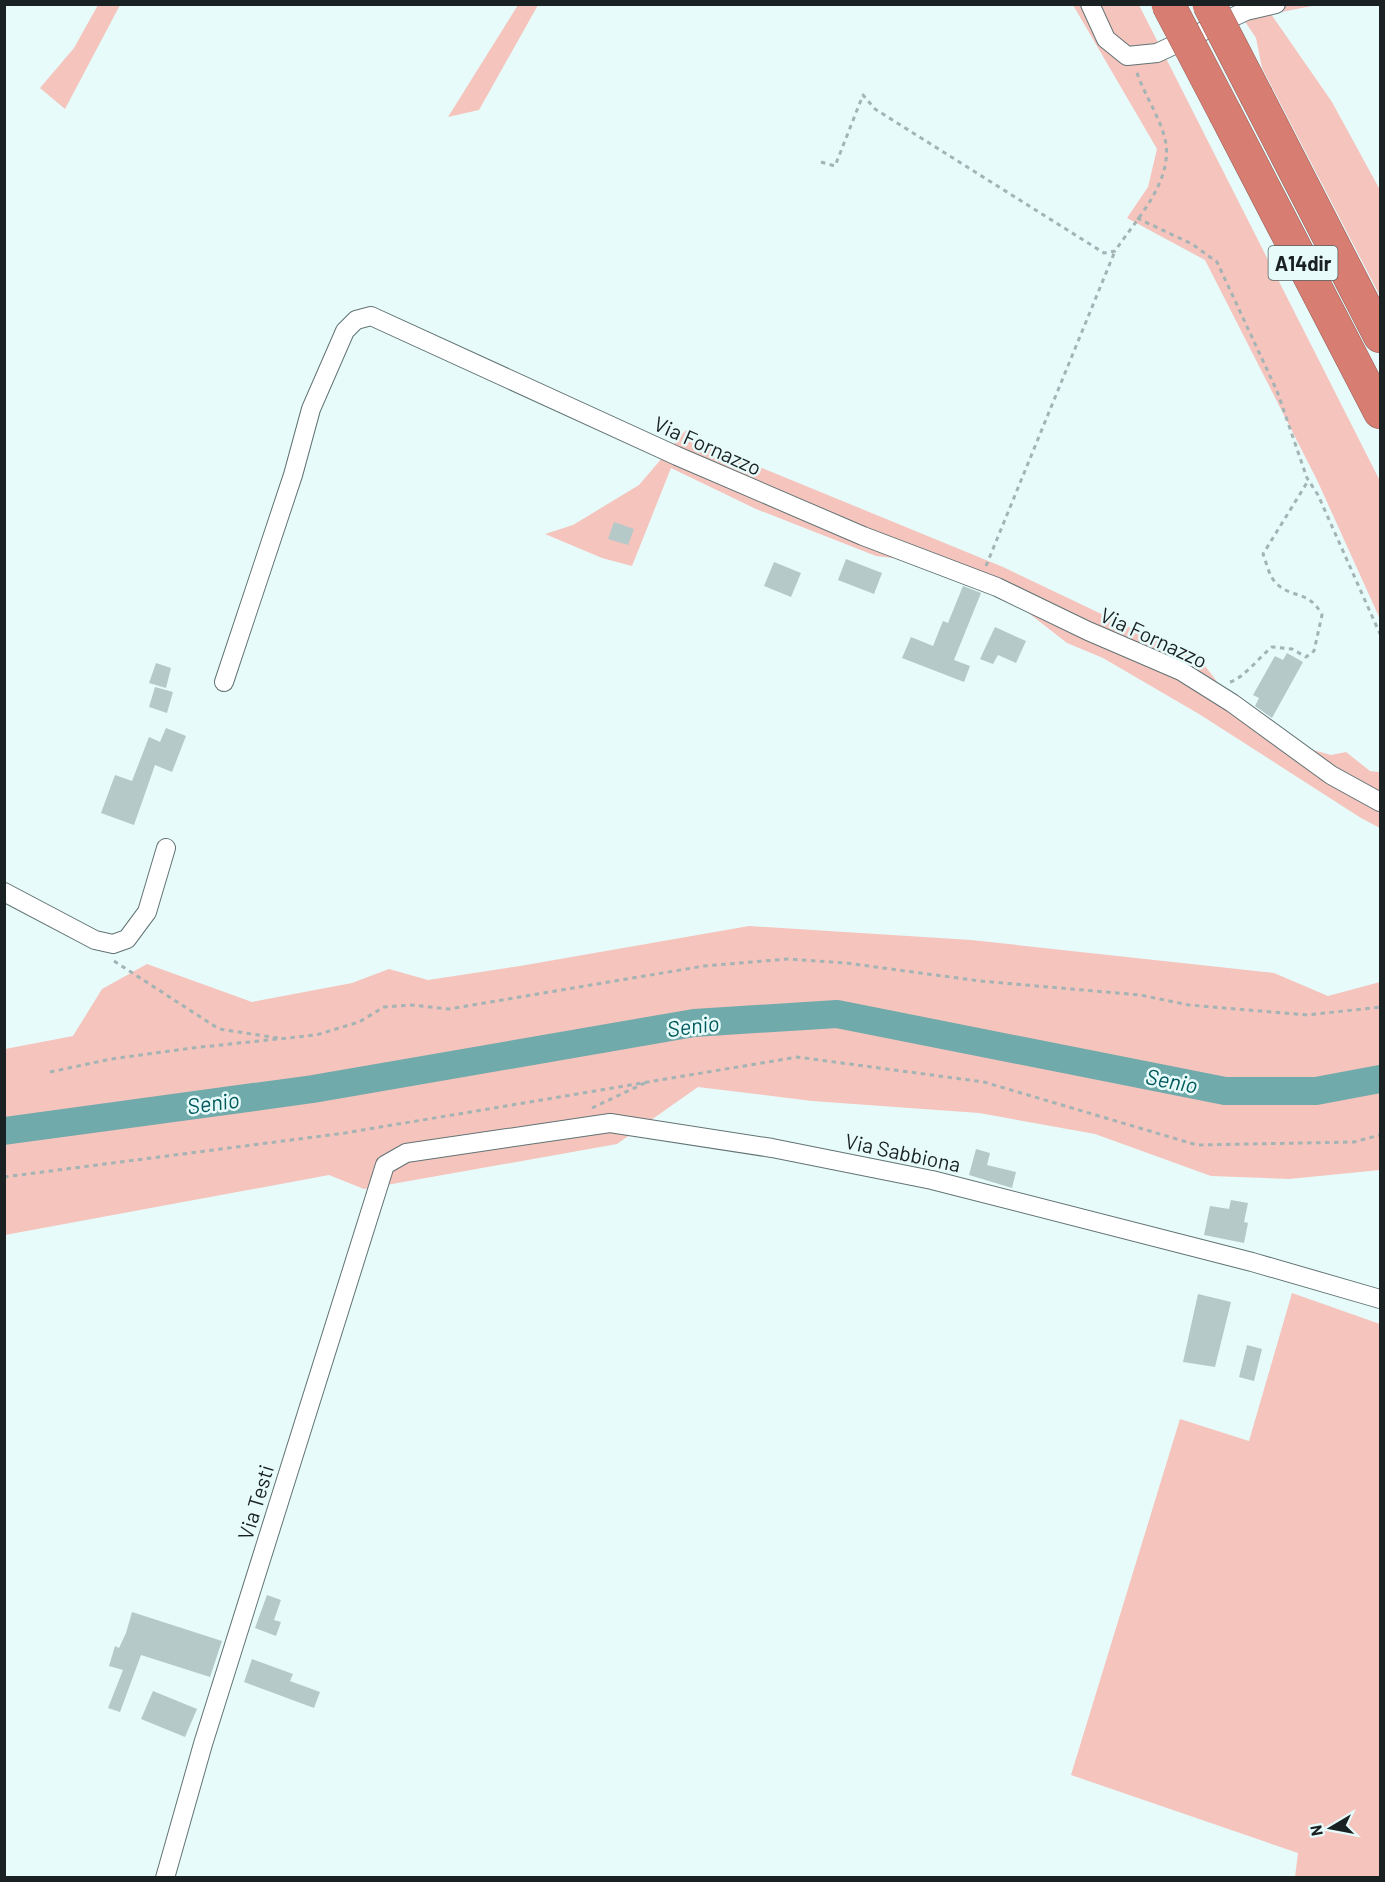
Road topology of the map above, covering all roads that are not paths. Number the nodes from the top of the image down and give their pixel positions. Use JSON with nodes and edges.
{"nodes":[{"id":1,"x":1090,"y":4,"type":"edge"},
{"id":2,"x":1168,"y":4,"type":"edge"},
{"id":3,"x":1209,"y":4,"type":"edge"},
{"id":4,"x":1276,"y":4,"type":"edge"},
{"id":5,"x":1380,"y":336,"type":"edge"},
{"id":6,"x":1380,"y":412,"type":"edge"},
{"id":7,"x":224,"y":682,"type":"dead end"},
{"id":8,"x":1380,"y":802,"type":"edge"},
{"id":9,"x":166,"y":848,"type":"dead end"},
{"id":10,"x":4,"y":892,"type":"edge"},
{"id":11,"x":406,"y":1153,"type":"joint"},
{"id":12,"x":1380,"y":1299,"type":"edge"},
{"id":13,"x":165,"y":1878,"type":"edge"}],
"edges":[{"from":1,"to":4,"type":"street"},
{"from":2,"to":6,"type":"highway","number":"A14dir","bridge":true},
{"from":3,"to":5,"type":"highway","number":"A14dir","bridge":true},
{"from":7,"to":8,"type":"street","name":"Via Fornazzo"},
{"from":9,"to":10,"type":"street"},
{"from":11,"to":12,"type":"street","name":"Via Sabbiona"},
{"from":11,"to":13,"type":"street","name":"Via Testi"}]}
